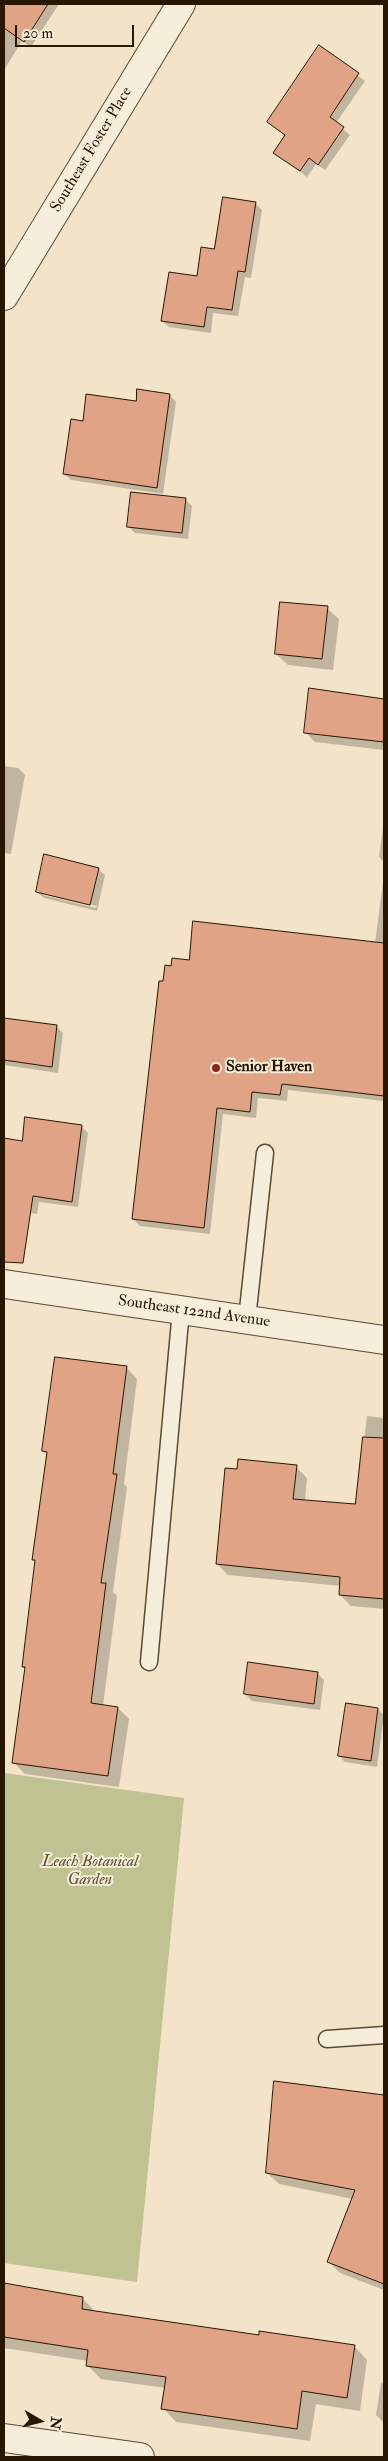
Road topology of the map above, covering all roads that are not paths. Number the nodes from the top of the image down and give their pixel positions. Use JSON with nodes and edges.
{"nodes":[{"id":1,"x":181,"y":4,"type":"edge"},
{"id":2,"x":4,"y":296,"type":"edge"},
{"id":3,"x":265,"y":1153,"type":"dead end"},
{"id":4,"x":4,"y":1284,"type":"edge"},
{"id":5,"x":181,"y":1310,"type":"junction"},
{"id":6,"x":247,"y":1319,"type":"junction"},
{"id":7,"x":384,"y":1340,"type":"edge"},
{"id":8,"x":149,"y":1662,"type":"dead end"},
{"id":9,"x":384,"y":2035,"type":"edge"},
{"id":10,"x":327,"y":2039,"type":"dead end"},
{"id":11,"x":4,"y":2438,"type":"edge"},
{"id":12,"x":140,"y":2457,"type":"edge"}],
"edges":[{"from":1,"to":2,"type":"street","name":"Southeast Foster Place"},
{"from":3,"to":6,"type":"lane"},
{"from":4,"to":5,"type":"street","name":"Southeast 122nd Avenue"},
{"from":5,"to":6,"type":"street","name":"Southeast 122nd Avenue"},
{"from":5,"to":8,"type":"lane"},
{"from":6,"to":7,"type":"street","name":"Southeast 122nd Avenue"},
{"from":9,"to":10,"type":"lane"},
{"from":11,"to":12,"type":"street"}]}
